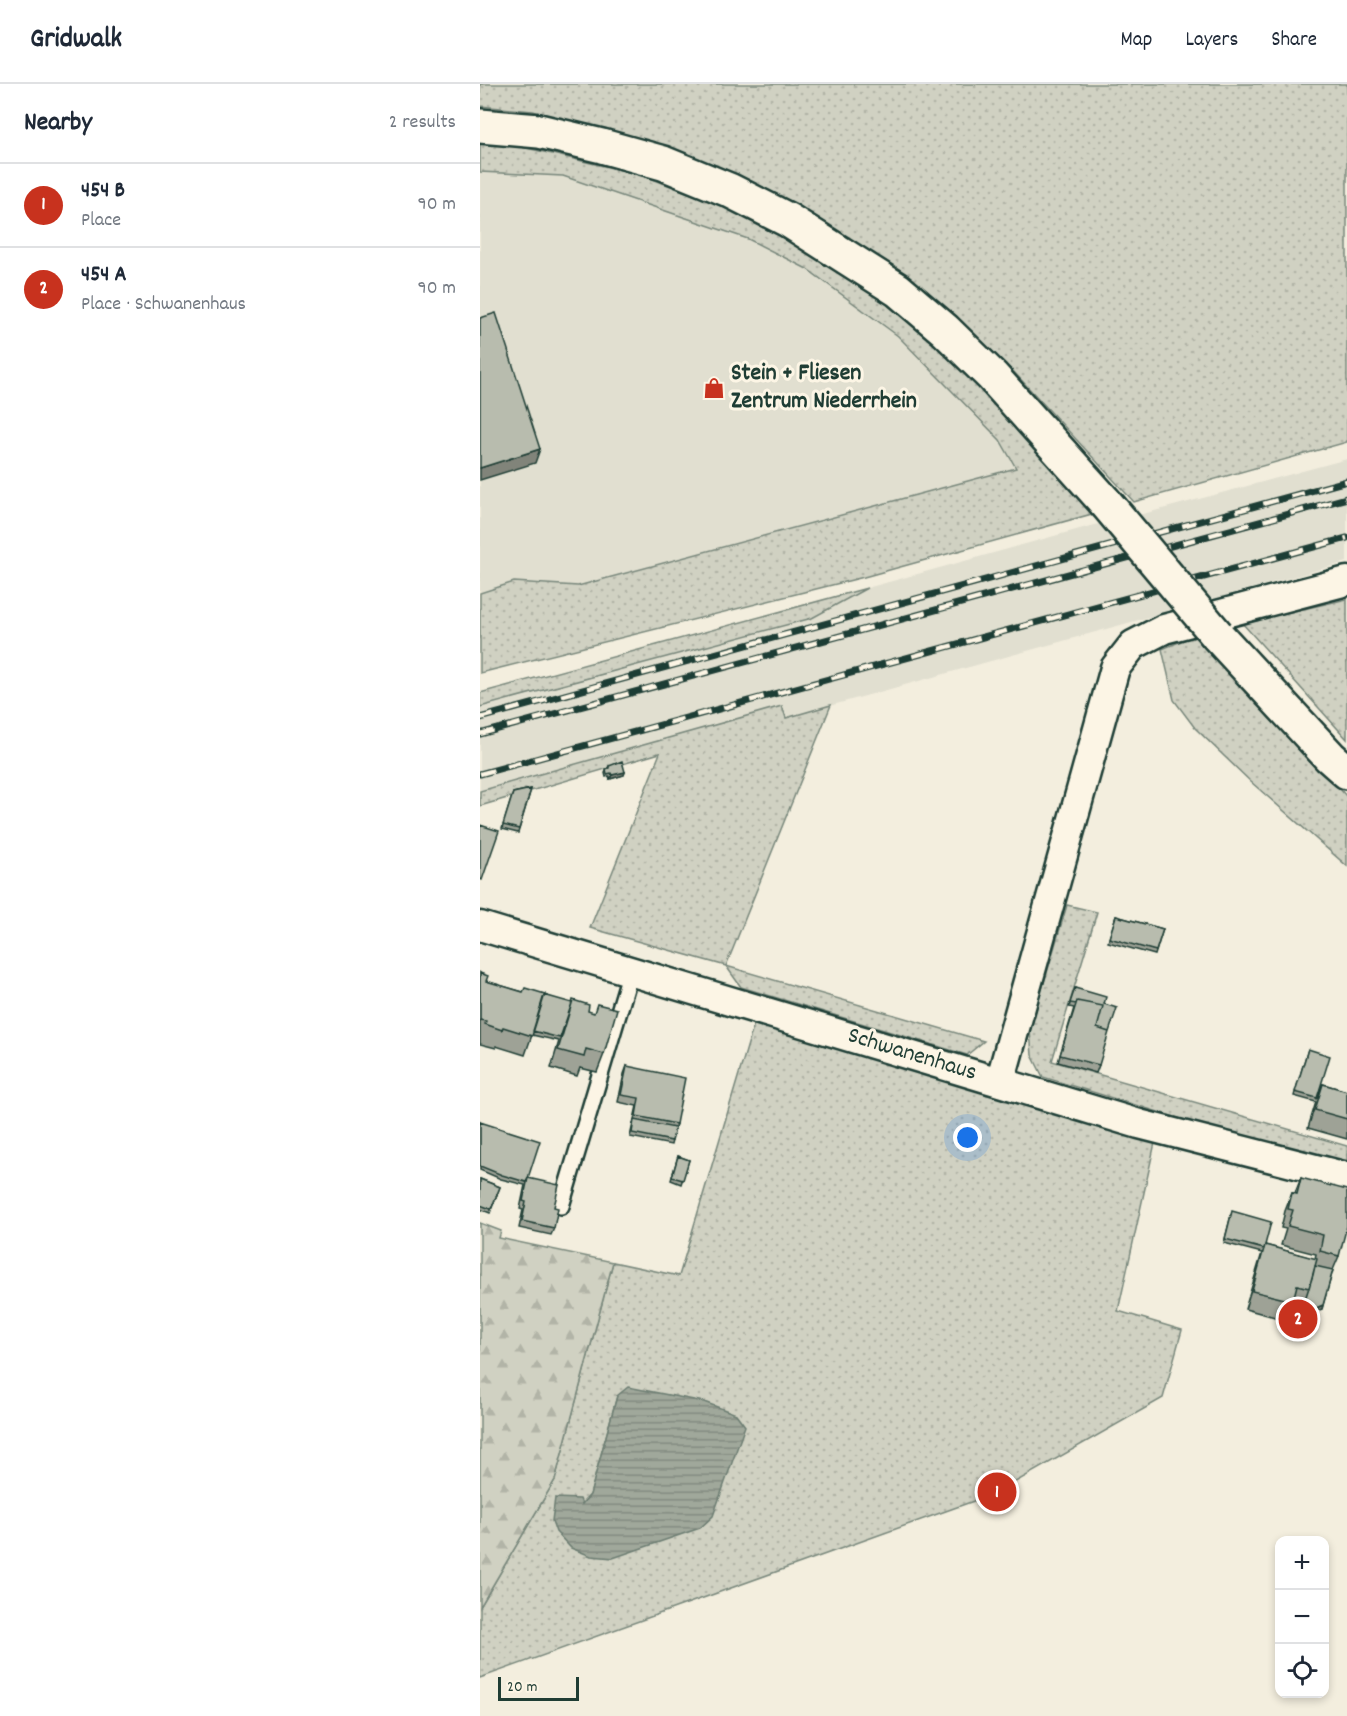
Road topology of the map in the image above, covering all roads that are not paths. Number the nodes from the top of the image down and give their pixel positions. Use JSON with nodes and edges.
{"nodes":[{"id":1,"x":480,"y":126,"type":"edge"},
{"id":2,"x":1347,"y":581,"type":"edge"},
{"id":3,"x":1347,"y":772,"type":"edge"},
{"id":4,"x":480,"y":926,"type":"edge"},
{"id":5,"x":631,"y":971,"type":"junction"},
{"id":6,"x":1000,"y":1082,"type":"junction"},
{"id":7,"x":1347,"y":1177,"type":"edge"},
{"id":8,"x":561,"y":1206,"type":"dead end"}],
"edges":[{"from":1,"to":3,"type":"main road","bridge":true},
{"from":2,"to":6,"type":"street"},
{"from":4,"to":5,"type":"street","name":"Schwanenhaus"},
{"from":5,"to":6,"type":"street","name":"Schwanenhaus"},
{"from":5,"to":8,"type":"lane"},
{"from":6,"to":7,"type":"street","name":"Schwanenhaus"}]}
